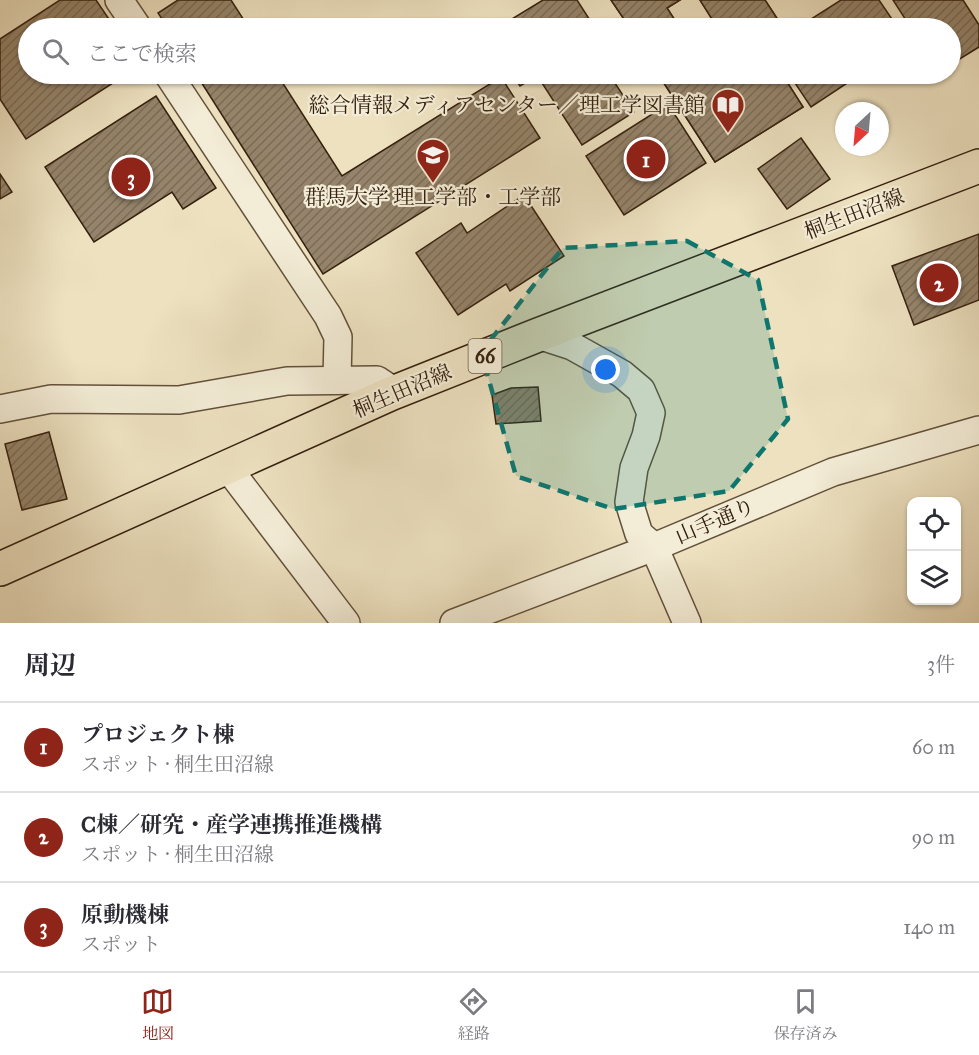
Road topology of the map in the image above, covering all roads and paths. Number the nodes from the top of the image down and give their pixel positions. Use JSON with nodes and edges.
{"nodes":[{"id":1,"x":119,"y":0,"type":"edge"},
{"id":2,"x":131,"y":18,"type":"edge"},
{"id":3,"x":175,"y":84,"type":"edge"},
{"id":4,"x":979,"y":166,"type":"edge"},
{"id":5,"x":538,"y":335,"type":"junction"},
{"id":6,"x":337,"y":380,"type":"junction"},
{"id":7,"x":390,"y":394,"type":"junction"},
{"id":8,"x":0,"y":409,"type":"edge"},
{"id":9,"x":979,"y":430,"type":"edge"},
{"id":10,"x":228,"y":468,"type":"junction"},
{"id":11,"x":654,"y":547,"type":"junction"},
{"id":12,"x":0,"y":569,"type":"edge"},
{"id":13,"x":346,"y":623,"type":"edge"},
{"id":14,"x":454,"y":623,"type":"edge"},
{"id":15,"x":687,"y":623,"type":"edge"}],
"edges":[{"from":1,"to":2,"type":"street"},
{"from":3,"to":6,"type":"street"},
{"from":4,"to":5,"type":"main road","name":"桐生田沼線","number":"66"},
{"from":5,"to":7,"type":"main road","name":"桐生田沼線","number":"66"},
{"from":5,"to":11,"type":"street"},
{"from":6,"to":7,"type":"street"},
{"from":6,"to":8,"type":"street"},
{"from":7,"to":10,"type":"main road","name":"桐生田沼線","number":"66"},
{"from":9,"to":11,"type":"street","name":"山手通り"},
{"from":10,"to":12,"type":"main road","name":"桐生田沼線","number":"66"},
{"from":10,"to":13,"type":"street"},
{"from":11,"to":14,"type":"street","name":"山手通り"},
{"from":11,"to":15,"type":"street"}]}
